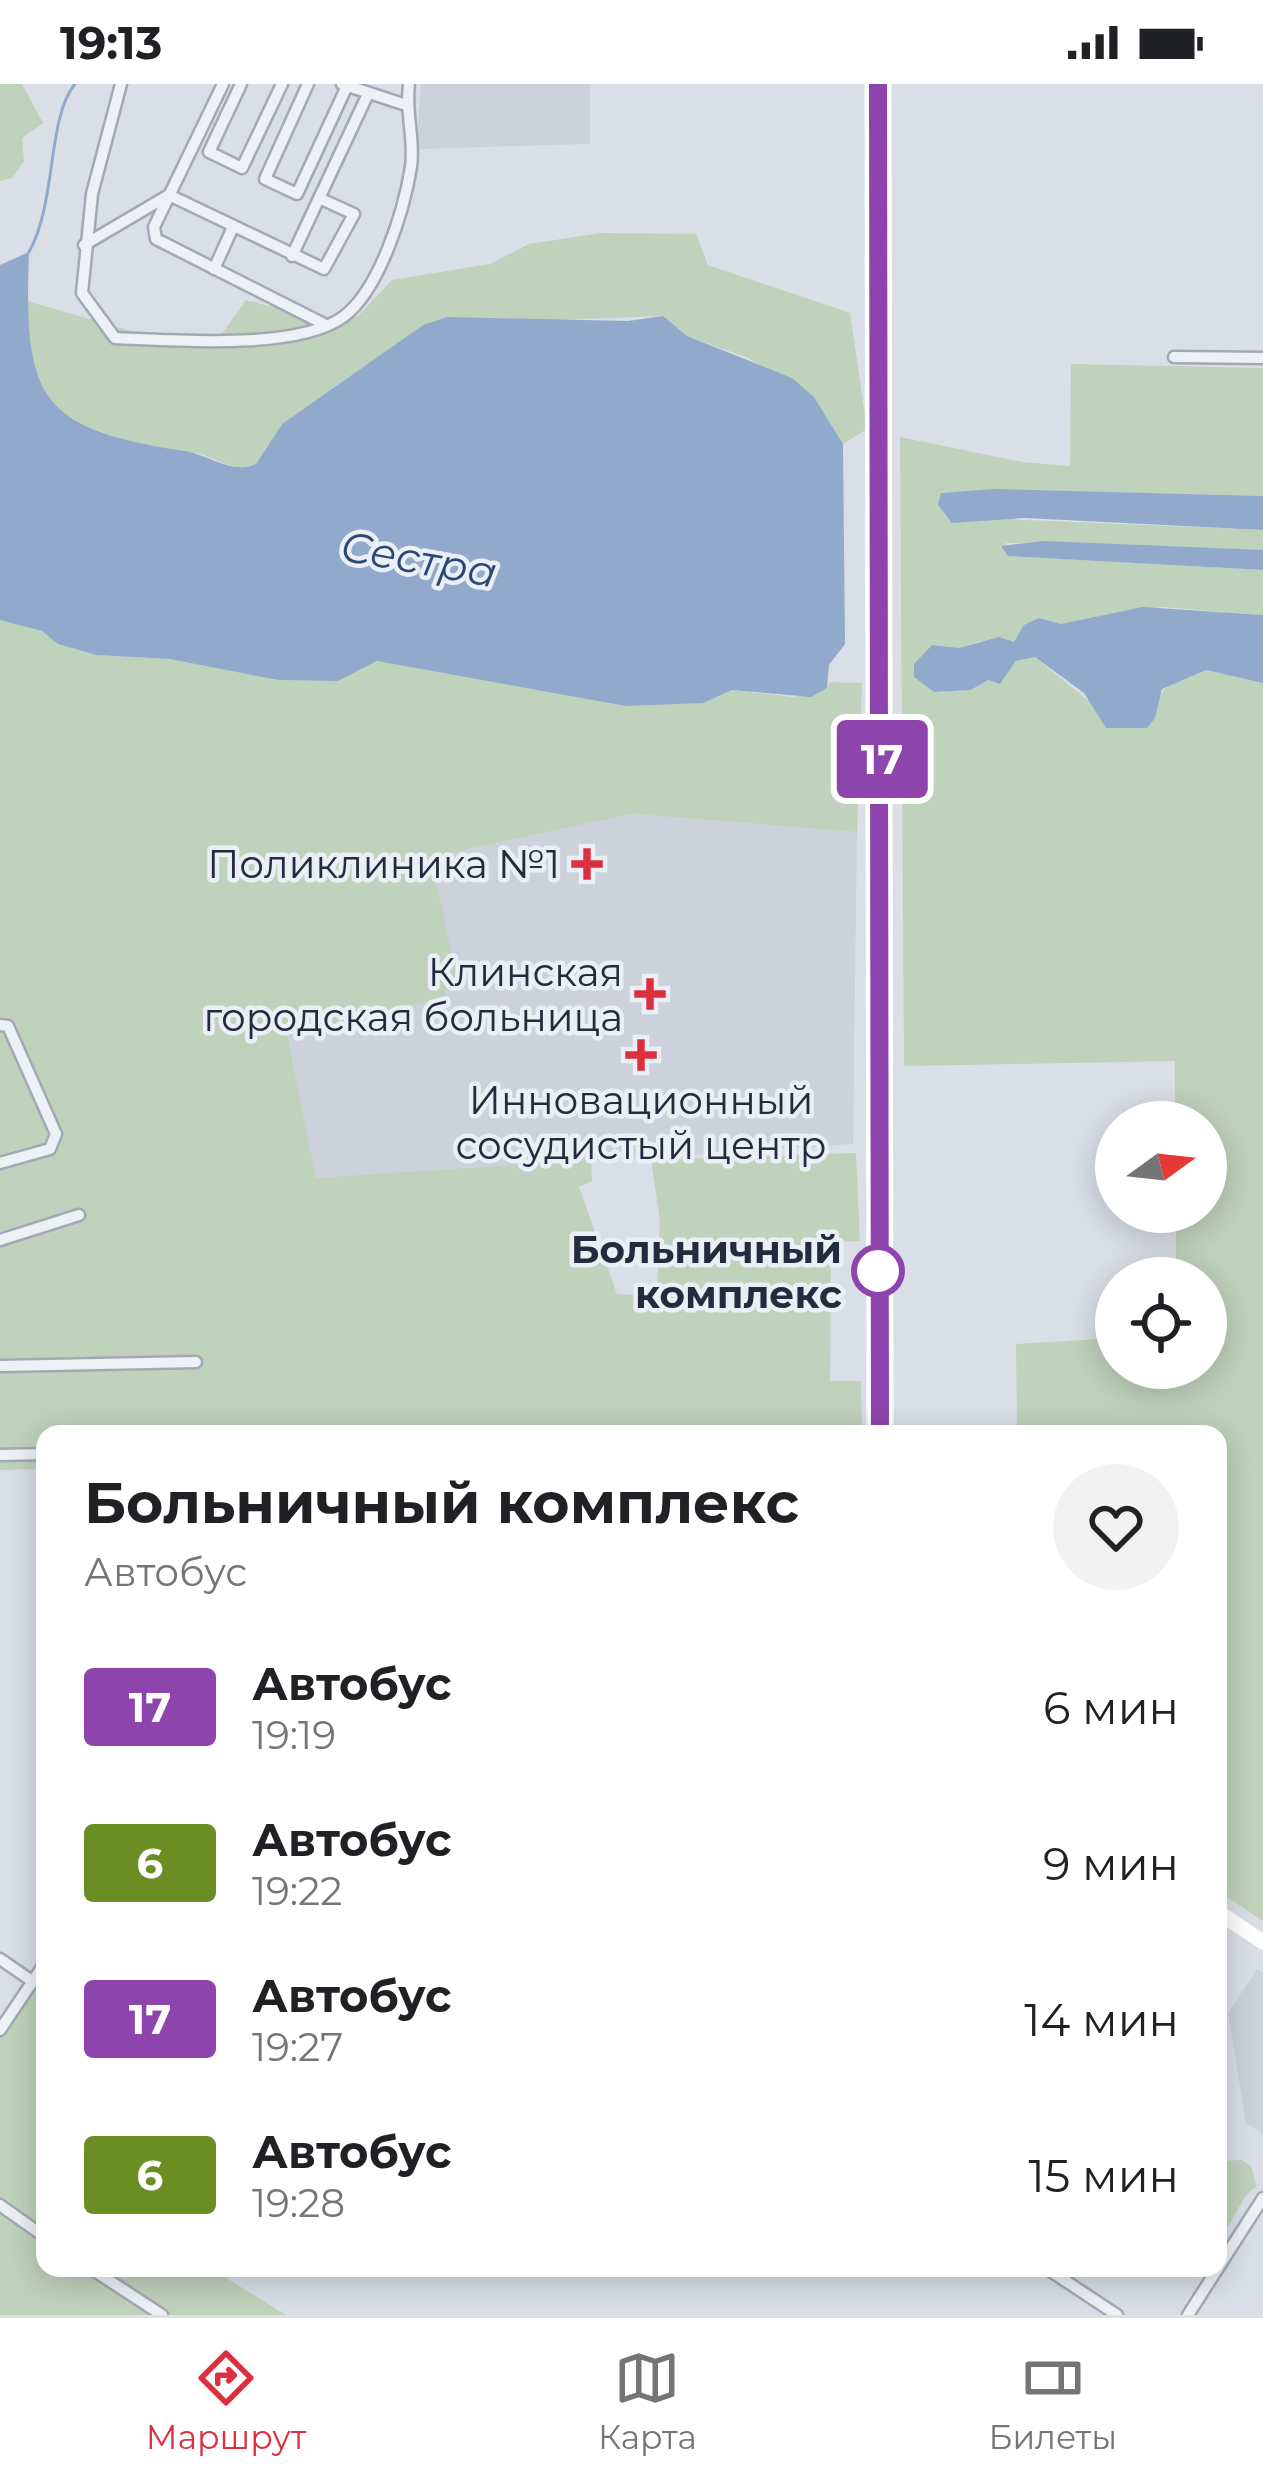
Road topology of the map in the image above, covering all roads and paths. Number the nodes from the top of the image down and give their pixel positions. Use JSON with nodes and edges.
{"nodes":[{"id":1,"x":121,"y":84,"type":"edge"},
{"id":2,"x":223,"y":84,"type":"edge"},
{"id":3,"x":241,"y":84,"type":"edge"},
{"id":4,"x":281,"y":84,"type":"edge"},
{"id":5,"x":308,"y":84,"type":"edge"},
{"id":6,"x":409,"y":84,"type":"edge"},
{"id":7,"x":878,"y":84,"type":"edge"},
{"id":8,"x":345,"y":85,"type":"edge"},
{"id":9,"x":367,"y":96,"type":"junction"},
{"id":10,"x":406,"y":105,"type":"junction"},
{"id":11,"x":242,"y":168,"type":"junction"},
{"id":12,"x":265,"y":179,"type":"junction"},
{"id":13,"x":169,"y":195,"type":"junction"},
{"id":14,"x":319,"y":199,"type":"junction"},
{"id":15,"x":233,"y":227,"type":"junction"},
{"id":16,"x":84,"y":245,"type":"junction"},
{"id":17,"x":292,"y":256,"type":"junction"},
{"id":18,"x":214,"y":269,"type":"junction"},
{"id":19,"x":324,"y":325,"type":"junction"},
{"id":20,"x":1174,"y":357,"type":"dead end"},
{"id":21,"x":1263,"y":358,"type":"edge"},
{"id":22,"x":0,"y":1025,"type":"edge"},
{"id":23,"x":0,"y":1162,"type":"edge"},
{"id":24,"x":79,"y":1215,"type":"dead end"},
{"id":25,"x":0,"y":1240,"type":"edge"},
{"id":26,"x":196,"y":1362,"type":"dead end"},
{"id":27,"x":0,"y":1366,"type":"edge"},
{"id":28,"x":880,"y":1425,"type":"edge"},
{"id":29,"x":36,"y":1454,"type":"edge"},
{"id":30,"x":0,"y":1455,"type":"edge"},
{"id":31,"x":1227,"y":1918,"type":"edge"},
{"id":32,"x":1263,"y":1942,"type":"edge"},
{"id":33,"x":0,"y":1960,"type":"edge"},
{"id":34,"x":36,"y":1975,"type":"edge"},
{"id":35,"x":32,"y":1981,"type":"junction"},
{"id":36,"x":0,"y":2030,"type":"edge"},
{"id":37,"x":1263,"y":2198,"type":"edge"},
{"id":38,"x":0,"y":2205,"type":"edge"},
{"id":39,"x":36,"y":2230,"type":"edge"},
{"id":40,"x":1227,"y":2254,"type":"edge"},
{"id":41,"x":104,"y":2277,"type":"edge"},
{"id":42,"x":1060,"y":2277,"type":"edge"},
{"id":43,"x":1212,"y":2277,"type":"edge"},
{"id":44,"x":162,"y":2315,"type":"edge"},
{"id":45,"x":1117,"y":2315,"type":"edge"},
{"id":46,"x":1188,"y":2315,"type":"edge"}],
"edges":[{"from":1,"to":16,"type":"street"},
{"from":2,"to":13,"type":"street"},
{"from":3,"to":11,"type":"street"},
{"from":4,"to":11,"type":"street"},
{"from":5,"to":12,"type":"street"},
{"from":6,"to":10,"type":"street"},
{"from":7,"to":28,"type":"street"},
{"from":8,"to":9,"type":"street"},
{"from":8,"to":12,"type":"street"},
{"from":9,"to":10,"type":"street"},
{"from":9,"to":14,"type":"street"},
{"from":10,"to":19,"type":"street"},
{"from":11,"to":12,"type":"street"},
{"from":13,"to":15,"type":"street"},
{"from":13,"to":16,"type":"street"},
{"from":13,"to":18,"type":"street"},
{"from":14,"to":17,"type":"street"},
{"from":14,"to":17,"type":"street"},
{"from":15,"to":17,"type":"street"},
{"from":15,"to":18,"type":"street"},
{"from":16,"to":19,"type":"street"},
{"from":18,"to":19,"type":"street"},
{"from":20,"to":21,"type":"street"},
{"from":22,"to":23,"type":"street"},
{"from":24,"to":25,"type":"street"},
{"from":26,"to":27,"type":"street"},
{"from":29,"to":30,"type":"street"},
{"from":31,"to":32,"type":"street"},
{"from":33,"to":35,"type":"street"},
{"from":34,"to":35,"type":"street"},
{"from":35,"to":36,"type":"street"},
{"from":37,"to":40,"type":"street"},
{"from":38,"to":39,"type":"street"},
{"from":41,"to":44,"type":"street"},
{"from":42,"to":45,"type":"street"},
{"from":43,"to":46,"type":"street"}]}
